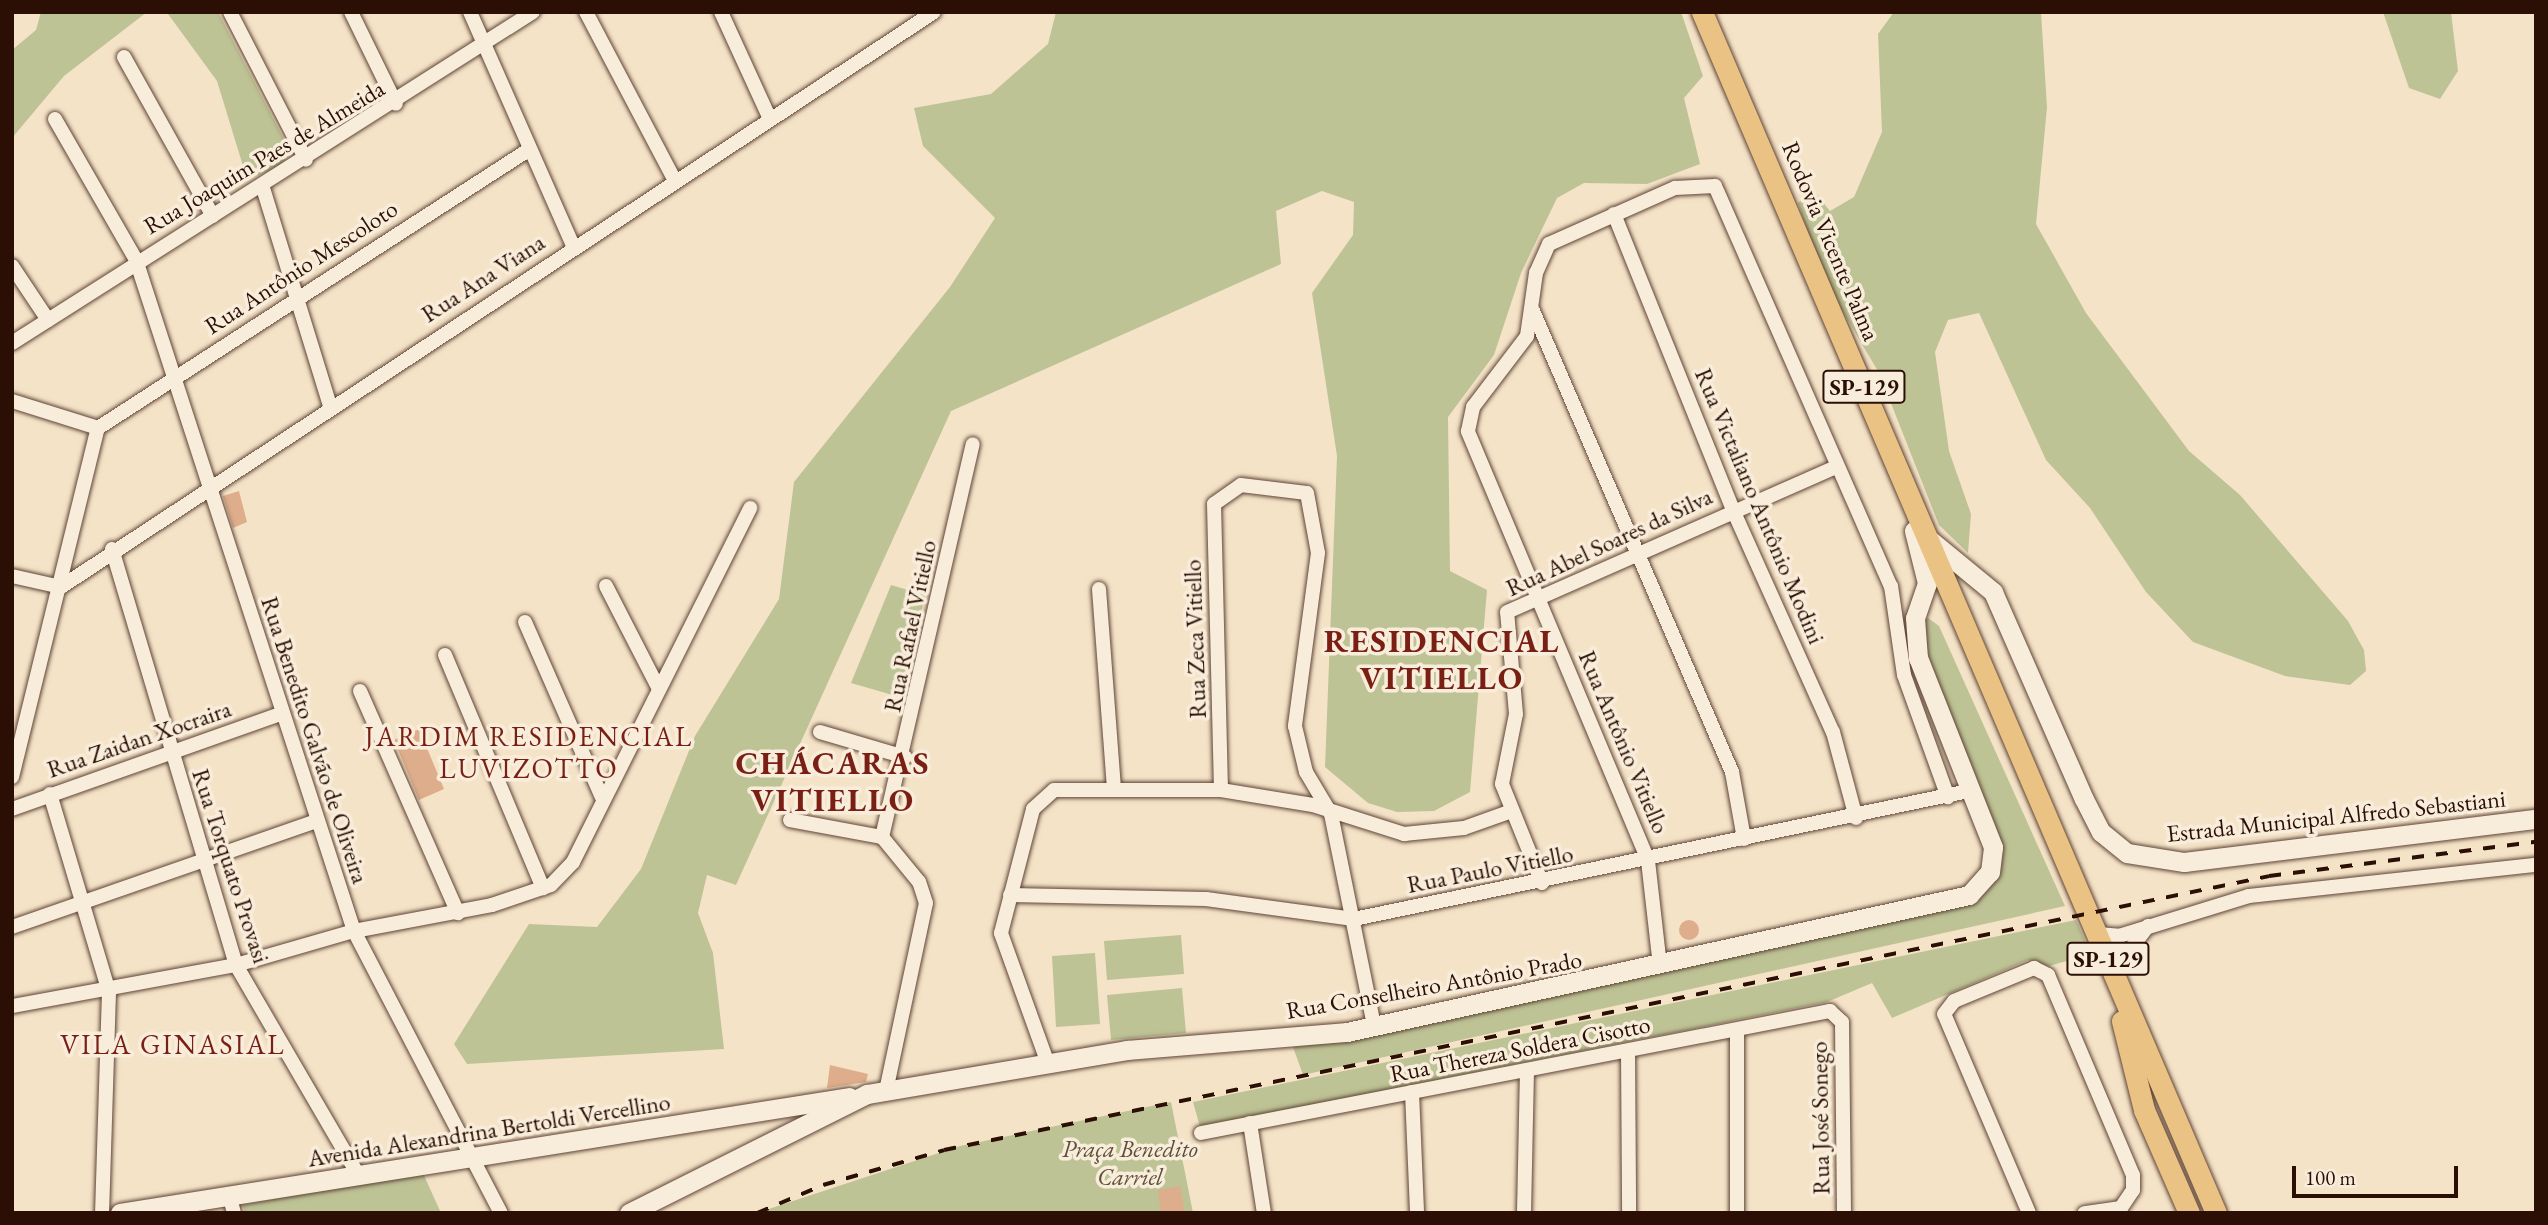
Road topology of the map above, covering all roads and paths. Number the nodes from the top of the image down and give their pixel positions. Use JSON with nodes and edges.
{"nodes":[{"id":1,"x":230,"y":12,"type":"edge"},
{"id":2,"x":351,"y":12,"type":"edge"},
{"id":3,"x":470,"y":12,"type":"edge"},
{"id":4,"x":533,"y":12,"type":"edge"},
{"id":5,"x":586,"y":12,"type":"edge"},
{"id":6,"x":934,"y":12,"type":"edge"},
{"id":7,"x":1692,"y":12,"type":"edge"},
{"id":8,"x":1702,"y":12,"type":"edge"},
{"id":9,"x":728,"y":15,"type":"edge"},
{"id":10,"x":484,"y":44,"type":"junction"},
{"id":11,"x":124,"y":57,"type":"dead end"},
{"id":12,"x":396,"y":104,"type":"junction"},
{"id":13,"x":55,"y":119,"type":"dead end"},
{"id":14,"x":771,"y":119,"type":"junction"},
{"id":15,"x":530,"y":149,"type":"junction"},
{"id":16,"x":306,"y":160,"type":"junction"},
{"id":17,"x":675,"y":181,"type":"junction"},
{"id":18,"x":263,"y":188,"type":"junction"},
{"id":19,"x":1614,"y":214,"type":"junction"},
{"id":20,"x":213,"y":216,"type":"junction"},
{"id":21,"x":573,"y":246,"type":"junction"},
{"id":22,"x":136,"y":260,"type":"junction"},
{"id":23,"x":12,"y":266,"type":"edge"},
{"id":24,"x":296,"y":296,"type":"junction"},
{"id":25,"x":1533,"y":311,"type":"junction"},
{"id":26,"x":48,"y":320,"type":"junction"},
{"id":27,"x":15,"y":341,"type":"edge"},
{"id":28,"x":12,"y":358,"type":"edge"},
{"id":29,"x":172,"y":378,"type":"junction"},
{"id":30,"x":12,"y":401,"type":"edge"},
{"id":31,"x":330,"y":406,"type":"junction"},
{"id":32,"x":98,"y":428,"type":"junction"},
{"id":33,"x":973,"y":444,"type":"dead end"},
{"id":34,"x":1835,"y":467,"type":"junction"},
{"id":35,"x":207,"y":487,"type":"junction"},
{"id":36,"x":750,"y":508,"type":"dead end"},
{"id":37,"x":1734,"y":510,"type":"junction"},
{"id":38,"x":1922,"y":536,"type":"junction"},
{"id":39,"x":112,"y":549,"type":"junction"},
{"id":40,"x":1637,"y":553,"type":"junction"},
{"id":41,"x":12,"y":576,"type":"edge"},
{"id":42,"x":1976,"y":577,"type":"junction"},
{"id":43,"x":606,"y":586,"type":"dead end"},
{"id":44,"x":61,"y":587,"type":"junction"},
{"id":45,"x":1099,"y":589,"type":"dead end"},
{"id":46,"x":1948,"y":596,"type":"junction"},
{"id":47,"x":1538,"y":597,"type":"junction"},
{"id":48,"x":1915,"y":618,"type":"junction"},
{"id":49,"x":525,"y":622,"type":"dead end"},
{"id":50,"x":444,"y":655,"type":"dead end"},
{"id":51,"x":659,"y":689,"type":"junction"},
{"id":52,"x":360,"y":691,"type":"dead end"},
{"id":53,"x":281,"y":714,"type":"junction"},
{"id":54,"x":820,"y":732,"type":"dead end"},
{"id":55,"x":169,"y":750,"type":"junction"},
{"id":56,"x":905,"y":757,"type":"junction"},
{"id":57,"x":12,"y":777,"type":"edge"},
{"id":58,"x":1114,"y":789,"type":"junction"},
{"id":59,"x":1221,"y":790,"type":"junction"},
{"id":60,"x":1973,"y":790,"type":"junction"},
{"id":61,"x":50,"y":794,"type":"junction"},
{"id":62,"x":602,"y":797,"type":"junction"},
{"id":63,"x":1948,"y":797,"type":"junction"},
{"id":64,"x":12,"y":809,"type":"edge"},
{"id":65,"x":1509,"y":812,"type":"junction"},
{"id":66,"x":1332,"y":814,"type":"junction"},
{"id":67,"x":1856,"y":818,"type":"junction"},
{"id":68,"x":2536,"y":819,"type":"edge"},
{"id":69,"x":790,"y":820,"type":"dead end"},
{"id":70,"x":316,"y":821,"type":"junction"},
{"id":71,"x":882,"y":838,"type":"junction"},
{"id":72,"x":1744,"y":839,"type":"junction"},
{"id":73,"x":1648,"y":860,"type":"junction"},
{"id":74,"x":202,"y":861,"type":"junction"},
{"id":75,"x":2536,"y":865,"type":"edge"},
{"id":76,"x":1542,"y":883,"type":"junction"},
{"id":77,"x":543,"y":888,"type":"junction"},
{"id":78,"x":1010,"y":895,"type":"junction"},
{"id":79,"x":84,"y":904,"type":"junction"},
{"id":80,"x":458,"y":913,"type":"junction"},
{"id":81,"x":1354,"y":919,"type":"junction"},
{"id":82,"x":2149,"y":925,"type":"junction"},
{"id":83,"x":12,"y":927,"type":"edge"},
{"id":84,"x":2091,"y":931,"type":"junction"},
{"id":85,"x":354,"y":932,"type":"junction"},
{"id":86,"x":2105,"y":964,"type":"junction"},
{"id":87,"x":236,"y":965,"type":"junction"},
{"id":88,"x":1660,"y":966,"type":"junction"},
{"id":89,"x":109,"y":992,"type":"junction"},
{"id":90,"x":12,"y":1006,"type":"edge"},
{"id":91,"x":1842,"y":1022,"type":"joint"},
{"id":92,"x":1374,"y":1026,"type":"junction"},
{"id":93,"x":1737,"y":1032,"type":"junction"},
{"id":94,"x":1628,"y":1051,"type":"junction"},
{"id":95,"x":1047,"y":1061,"type":"junction"},
{"id":96,"x":1527,"y":1070,"type":"junction"},
{"id":97,"x":877,"y":1092,"type":"junction"},
{"id":98,"x":1412,"y":1092,"type":"junction"},
{"id":99,"x":794,"y":1105,"type":"junction"},
{"id":100,"x":1250,"y":1123,"type":"junction"},
{"id":101,"x":804,"y":1125,"type":"junction"},
{"id":102,"x":1202,"y":1133,"type":"dead end"},
{"id":103,"x":2192,"y":1155,"type":"junction"},
{"id":104,"x":471,"y":1157,"type":"junction"},
{"id":105,"x":2168,"y":1168,"type":"junction"},
{"id":106,"x":359,"y":1175,"type":"junction"},
{"id":107,"x":232,"y":1206,"type":"edge"},
{"id":108,"x":102,"y":1213,"type":"edge"},
{"id":109,"x":120,"y":1213,"type":"edge"},
{"id":110,"x":501,"y":1213,"type":"edge"},
{"id":111,"x":629,"y":1213,"type":"edge"},
{"id":112,"x":1264,"y":1213,"type":"edge"},
{"id":113,"x":1417,"y":1213,"type":"edge"},
{"id":114,"x":1524,"y":1213,"type":"edge"},
{"id":115,"x":1629,"y":1213,"type":"edge"},
{"id":116,"x":1737,"y":1213,"type":"edge"},
{"id":117,"x":1844,"y":1213,"type":"edge"},
{"id":118,"x":2029,"y":1213,"type":"edge"},
{"id":119,"x":2084,"y":1213,"type":"edge"},
{"id":120,"x":2189,"y":1213,"type":"edge"},
{"id":121,"x":2216,"y":1213,"type":"edge"}],
"edges":[{"from":1,"to":16,"type":"street"},
{"from":2,"to":12,"type":"street"},
{"from":3,"to":10,"type":"street"},
{"from":4,"to":10,"type":"street","name":"Rua Joaquim Paes de Almeida"},
{"from":5,"to":17,"type":"street"},
{"from":6,"to":14,"type":"street","name":"Rua Ana Viana"},
{"from":7,"to":38,"type":"main road","name":"Rodovia Vicente Palma","number":"SP-129"},
{"from":8,"to":38,"type":"main road","name":"Rodovia Vicente Palma","number":"SP-129"},
{"from":9,"to":14,"type":"street"},
{"from":10,"to":12,"type":"street","name":"Rua Joaquim Paes de Almeida"},
{"from":10,"to":15,"type":"street"},
{"from":11,"to":20,"type":"street"},
{"from":12,"to":16,"type":"street","name":"Rua Joaquim Paes de Almeida"},
{"from":13,"to":22,"type":"street","name":"Rua Benedito Galvão de Oliveira"},
{"from":14,"to":17,"type":"street","name":"Rua Ana Viana"},
{"from":15,"to":21,"type":"street"},
{"from":15,"to":24,"type":"street","name":"Rua Antônio Mescoloto"},
{"from":16,"to":18,"type":"street","name":"Rua Joaquim Paes de Almeida"},
{"from":17,"to":21,"type":"street","name":"Rua Ana Viana"},
{"from":18,"to":20,"type":"street","name":"Rua Joaquim Paes de Almeida"},
{"from":18,"to":24,"type":"street"},
{"from":19,"to":25,"type":"street","name":"Rua Antônio Vitiello"},
{"from":19,"to":34,"type":"street","name":"Rua Antônio Vitiello"},
{"from":19,"to":37,"type":"street","name":"Rua Victaliano Antônio Modini"},
{"from":20,"to":22,"type":"street","name":"Rua Joaquim Paes de Almeida"},
{"from":21,"to":31,"type":"street","name":"Rua Ana Viana"},
{"from":22,"to":26,"type":"street","name":"Rua Joaquim Paes de Almeida"},
{"from":22,"to":29,"type":"street","name":"Rua Benedito Galvão de Oliveira"},
{"from":23,"to":26,"type":"street"},
{"from":24,"to":29,"type":"street","name":"Rua Antônio Mescoloto"},
{"from":24,"to":31,"type":"street"},
{"from":25,"to":40,"type":"street"},
{"from":25,"to":47,"type":"street","name":"Rua Antônio Vitiello"},
{"from":26,"to":27,"type":"street","name":"Rua Joaquim Paes de Almeida"},
{"from":27,"to":28,"type":"street","name":"Rua Joaquim Paes de Almeida"},
{"from":29,"to":32,"type":"street","name":"Rua Antônio Mescoloto"},
{"from":29,"to":35,"type":"street","name":"Rua Benedito Galvão de Oliveira"},
{"from":30,"to":32,"type":"street"},
{"from":31,"to":35,"type":"street","name":"Rua Ana Viana"},
{"from":32,"to":44,"type":"street"},
{"from":33,"to":56,"type":"street","name":"Rua Rafael Vitiello"},
{"from":34,"to":37,"type":"street","name":"Rua Abel Soares da Silva"},
{"from":34,"to":63,"type":"street"},
{"from":35,"to":39,"type":"street","name":"Rua Ana Viana"},
{"from":35,"to":53,"type":"street","name":"Rua Benedito Galvão de Oliveira"},
{"from":36,"to":51,"type":"street"},
{"from":37,"to":40,"type":"street","name":"Rua Abel Soares da Silva"},
{"from":37,"to":67,"type":"street","name":"Rua Victaliano Antônio Modini"},
{"from":38,"to":42,"type":"main road","name":"Estrada Municipal Alfredo Sebastiani"},
{"from":38,"to":46,"type":"main road","name":"Rodovia Vicente Palma","number":"SP-129"},
{"from":38,"to":48,"type":"main road"},
{"from":39,"to":44,"type":"street","name":"Rua Ana Viana"},
{"from":39,"to":55,"type":"street","name":"Rua Torquato Provasi"},
{"from":40,"to":47,"type":"street","name":"Rua Abel Soares da Silva"},
{"from":40,"to":72,"type":"street"},
{"from":41,"to":44,"type":"street"},
{"from":42,"to":46,"type":"main road"},
{"from":42,"to":68,"type":"main road","name":"Estrada Municipal Alfredo Sebastiani"},
{"from":43,"to":51,"type":"street"},
{"from":44,"to":57,"type":"street"},
{"from":45,"to":58,"type":"street"},
{"from":46,"to":48,"type":"main road"},
{"from":46,"to":84,"type":"main road","name":"Rodovia Vicente Palma","number":"SP-129"},
{"from":47,"to":65,"type":"street","name":"Rua Abel Soares da Silva"},
{"from":47,"to":73,"type":"street","name":"Rua Antônio Vitiello"},
{"from":48,"to":60,"type":"main road","name":"Rua Conselheiro Antônio Prado"},
{"from":49,"to":62,"type":"street"},
{"from":50,"to":77,"type":"street"},
{"from":51,"to":62,"type":"street"},
{"from":52,"to":80,"type":"street"},
{"from":53,"to":55,"type":"street","name":"Rua Zaidan Xocraira"},
{"from":53,"to":70,"type":"street","name":"Rua Benedito Galvão de Oliveira"},
{"from":54,"to":56,"type":"street"},
{"from":55,"to":61,"type":"street","name":"Rua Zaidan Xocraira"},
{"from":55,"to":74,"type":"street","name":"Rua Torquato Provasi"},
{"from":56,"to":71,"type":"street","name":"Rua Rafael Vitiello"},
{"from":58,"to":59,"type":"street"},
{"from":58,"to":78,"type":"street"},
{"from":59,"to":66,"type":"street"},
{"from":59,"to":66,"type":"street","name":"Rua Zeca Vitiello"},
{"from":60,"to":63,"type":"street","name":"Rua Paulo Vitiello"},
{"from":60,"to":88,"type":"main road","name":"Rua Conselheiro Antônio Prado"},
{"from":61,"to":64,"type":"street","name":"Rua Zaidan Xocraira"},
{"from":61,"to":79,"type":"street"},
{"from":62,"to":77,"type":"street"},
{"from":63,"to":67,"type":"street","name":"Rua Paulo Vitiello"},
{"from":65,"to":66,"type":"street"},
{"from":65,"to":76,"type":"street","name":"Rua Abel Soares da Silva"},
{"from":66,"to":81,"type":"street"},
{"from":67,"to":72,"type":"street","name":"Rua Paulo Vitiello"},
{"from":69,"to":71,"type":"street"},
{"from":70,"to":74,"type":"street"},
{"from":70,"to":85,"type":"street","name":"Rua Benedito Galvão de Oliveira"},
{"from":71,"to":97,"type":"street"},
{"from":72,"to":73,"type":"street","name":"Rua Paulo Vitiello"},
{"from":73,"to":76,"type":"street","name":"Rua Paulo Vitiello"},
{"from":73,"to":88,"type":"street","name":"Rua Antônio Vitiello"},
{"from":74,"to":79,"type":"street"},
{"from":74,"to":87,"type":"street","name":"Rua Torquato Provasi"},
{"from":75,"to":82,"type":"street"},
{"from":76,"to":81,"type":"street","name":"Rua Paulo Vitiello"},
{"from":77,"to":80,"type":"street"},
{"from":78,"to":81,"type":"street","name":"Rua Paulo Vitiello"},
{"from":78,"to":95,"type":"street"},
{"from":79,"to":83,"type":"street"},
{"from":79,"to":89,"type":"street"},
{"from":80,"to":85,"type":"street"},
{"from":81,"to":92,"type":"street"},
{"from":82,"to":84,"type":"street"},
{"from":82,"to":86,"type":"street"},
{"from":84,"to":86,"type":"main road","number":"SP-129"},
{"from":85,"to":87,"type":"street"},
{"from":85,"to":104,"type":"street","name":"Rua Benedito Galvão de Oliveira"},
{"from":86,"to":103,"type":"main road","number":"SP-129"},
{"from":86,"to":105,"type":"main road","number":"SP-129"},
{"from":87,"to":89,"type":"street"},
{"from":87,"to":106,"type":"street","name":"Rua Torquato Provasi"},
{"from":88,"to":92,"type":"main road","name":"Rua Conselheiro Antônio Prado"},
{"from":89,"to":90,"type":"street"},
{"from":89,"to":108,"type":"street"},
{"from":91,"to":93,"type":"street","name":"Rua Thereza Soldera Cisotto"},
{"from":91,"to":117,"type":"street","name":"Rua José Sonego"},
{"from":92,"to":95,"type":"main road","name":"Rua Conselheiro Antônio Prado"},
{"from":93,"to":94,"type":"street","name":"Rua Thereza Soldera Cisotto"},
{"from":93,"to":116,"type":"street"},
{"from":94,"to":96,"type":"street","name":"Rua Thereza Soldera Cisotto"},
{"from":94,"to":115,"type":"street"},
{"from":95,"to":97,"type":"main road","name":"Rua Conselheiro Antônio Prado"},
{"from":96,"to":98,"type":"street","name":"Rua Thereza Soldera Cisotto"},
{"from":96,"to":114,"type":"street"},
{"from":97,"to":99,"type":"main road","name":"Avenida Alexandrina Bertoldi Vercellino"},
{"from":97,"to":101,"type":"main road","name":"Rua Conselheiro Antônio Prado"},
{"from":98,"to":100,"type":"street","name":"Rua Thereza Soldera Cisotto"},
{"from":98,"to":113,"type":"street"},
{"from":99,"to":101,"type":"main road"},
{"from":99,"to":104,"type":"main road","name":"Avenida Alexandrina Bertoldi Vercellino"},
{"from":100,"to":102,"type":"street","name":"Rua Thereza Soldera Cisotto"},
{"from":100,"to":112,"type":"street"},
{"from":101,"to":111,"type":"main road","name":"Rua Conselheiro Antônio Prado"},
{"from":103,"to":105,"type":"main road"},
{"from":103,"to":121,"type":"main road","number":"SP-129"},
{"from":104,"to":106,"type":"main road","name":"Avenida Alexandrina Bertoldi Vercellino"},
{"from":104,"to":110,"type":"street","name":"Rua Benedito Galvão de Oliveira"},
{"from":105,"to":120,"type":"main road","number":"SP-129"},
{"from":106,"to":107,"type":"main road","name":"Avenida Alexandrina Bertoldi Vercellino"},
{"from":107,"to":109,"type":"main road","name":"Avenida Alexandrina Bertoldi Vercellino"},
{"from":118,"to":119,"type":"street"}]}
